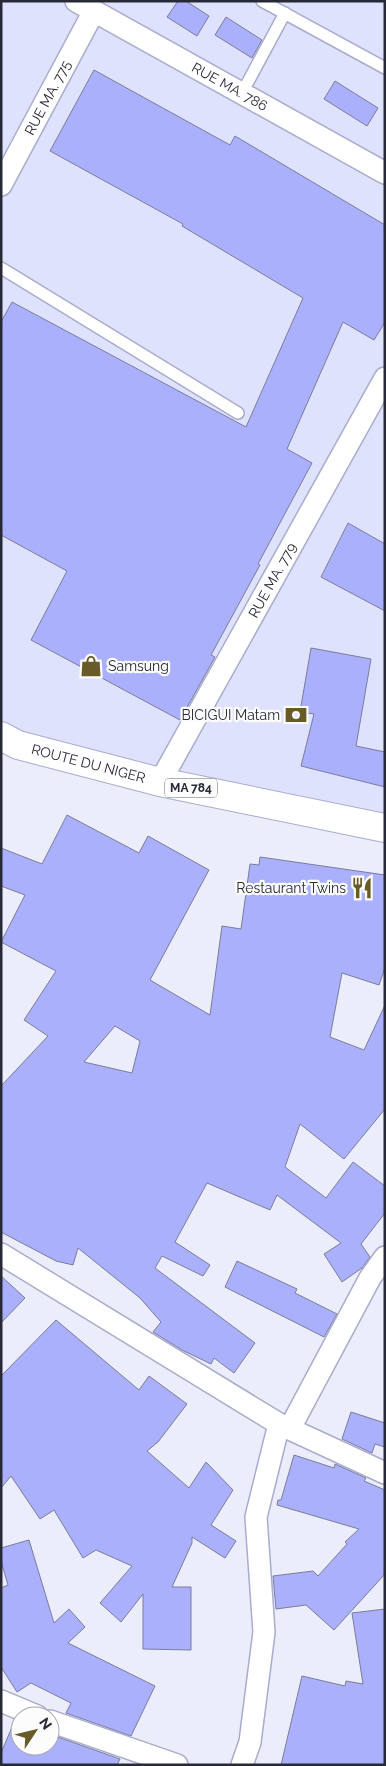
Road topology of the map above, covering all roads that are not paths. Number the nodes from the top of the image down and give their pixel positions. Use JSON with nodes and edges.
{"nodes":[{"id":1,"x":262,"y":1,"type":"edge"},
{"id":2,"x":85,"y":6,"type":"edge"},
{"id":3,"x":285,"y":13,"type":"junction"},
{"id":4,"x":385,"y":68,"type":"edge"},
{"id":5,"x":242,"y":93,"type":"junction"},
{"id":6,"x":385,"y":172,"type":"edge"},
{"id":7,"x":1,"y":185,"type":"edge"},
{"id":8,"x":1,"y":268,"type":"edge"},
{"id":9,"x":385,"y":378,"type":"edge"},
{"id":10,"x":238,"y":413,"type":"dead end"},
{"id":11,"x":1,"y":736,"type":"edge"},
{"id":12,"x":160,"y":782,"type":"junction"},
{"id":13,"x":385,"y":828,"type":"edge"},
{"id":14,"x":1,"y":1254,"type":"edge"},
{"id":15,"x":385,"y":1257,"type":"edge"},
{"id":16,"x":284,"y":1426,"type":"junction"},
{"id":17,"x":385,"y":1473,"type":"edge"},
{"id":18,"x":1,"y":1701,"type":"edge"},
{"id":19,"x":13,"y":1706,"type":"edge"},
{"id":20,"x":60,"y":1724,"type":"edge"},
{"id":21,"x":177,"y":1765,"type":"edge"},
{"id":22,"x":242,"y":1765,"type":"edge"}],
"edges":[{"from":1,"to":3,"type":"lane"},
{"from":2,"to":5,"type":"street","name":"RUE MA. 786"},
{"from":2,"to":7,"type":"street","name":"RUE MA. 775"},
{"from":3,"to":4,"type":"lane"},
{"from":3,"to":5,"type":"lane"},
{"from":5,"to":6,"type":"street","name":"RUE MA. 786"},
{"from":8,"to":10,"type":"lane"},
{"from":9,"to":12,"type":"street","name":"RUE MA. 779"},
{"from":11,"to":12,"type":"main road","name":"ROUTE DU NIGER","number":"MA 784"},
{"from":12,"to":13,"type":"main road","name":"ROUTE DU NIGER","number":"MA 784"},
{"from":14,"to":16,"type":"street"},
{"from":15,"to":16,"type":"street"},
{"from":16,"to":17,"type":"street"},
{"from":16,"to":22,"type":"street"},
{"from":18,"to":19,"type":"street"},
{"from":20,"to":21,"type":"street"}]}
